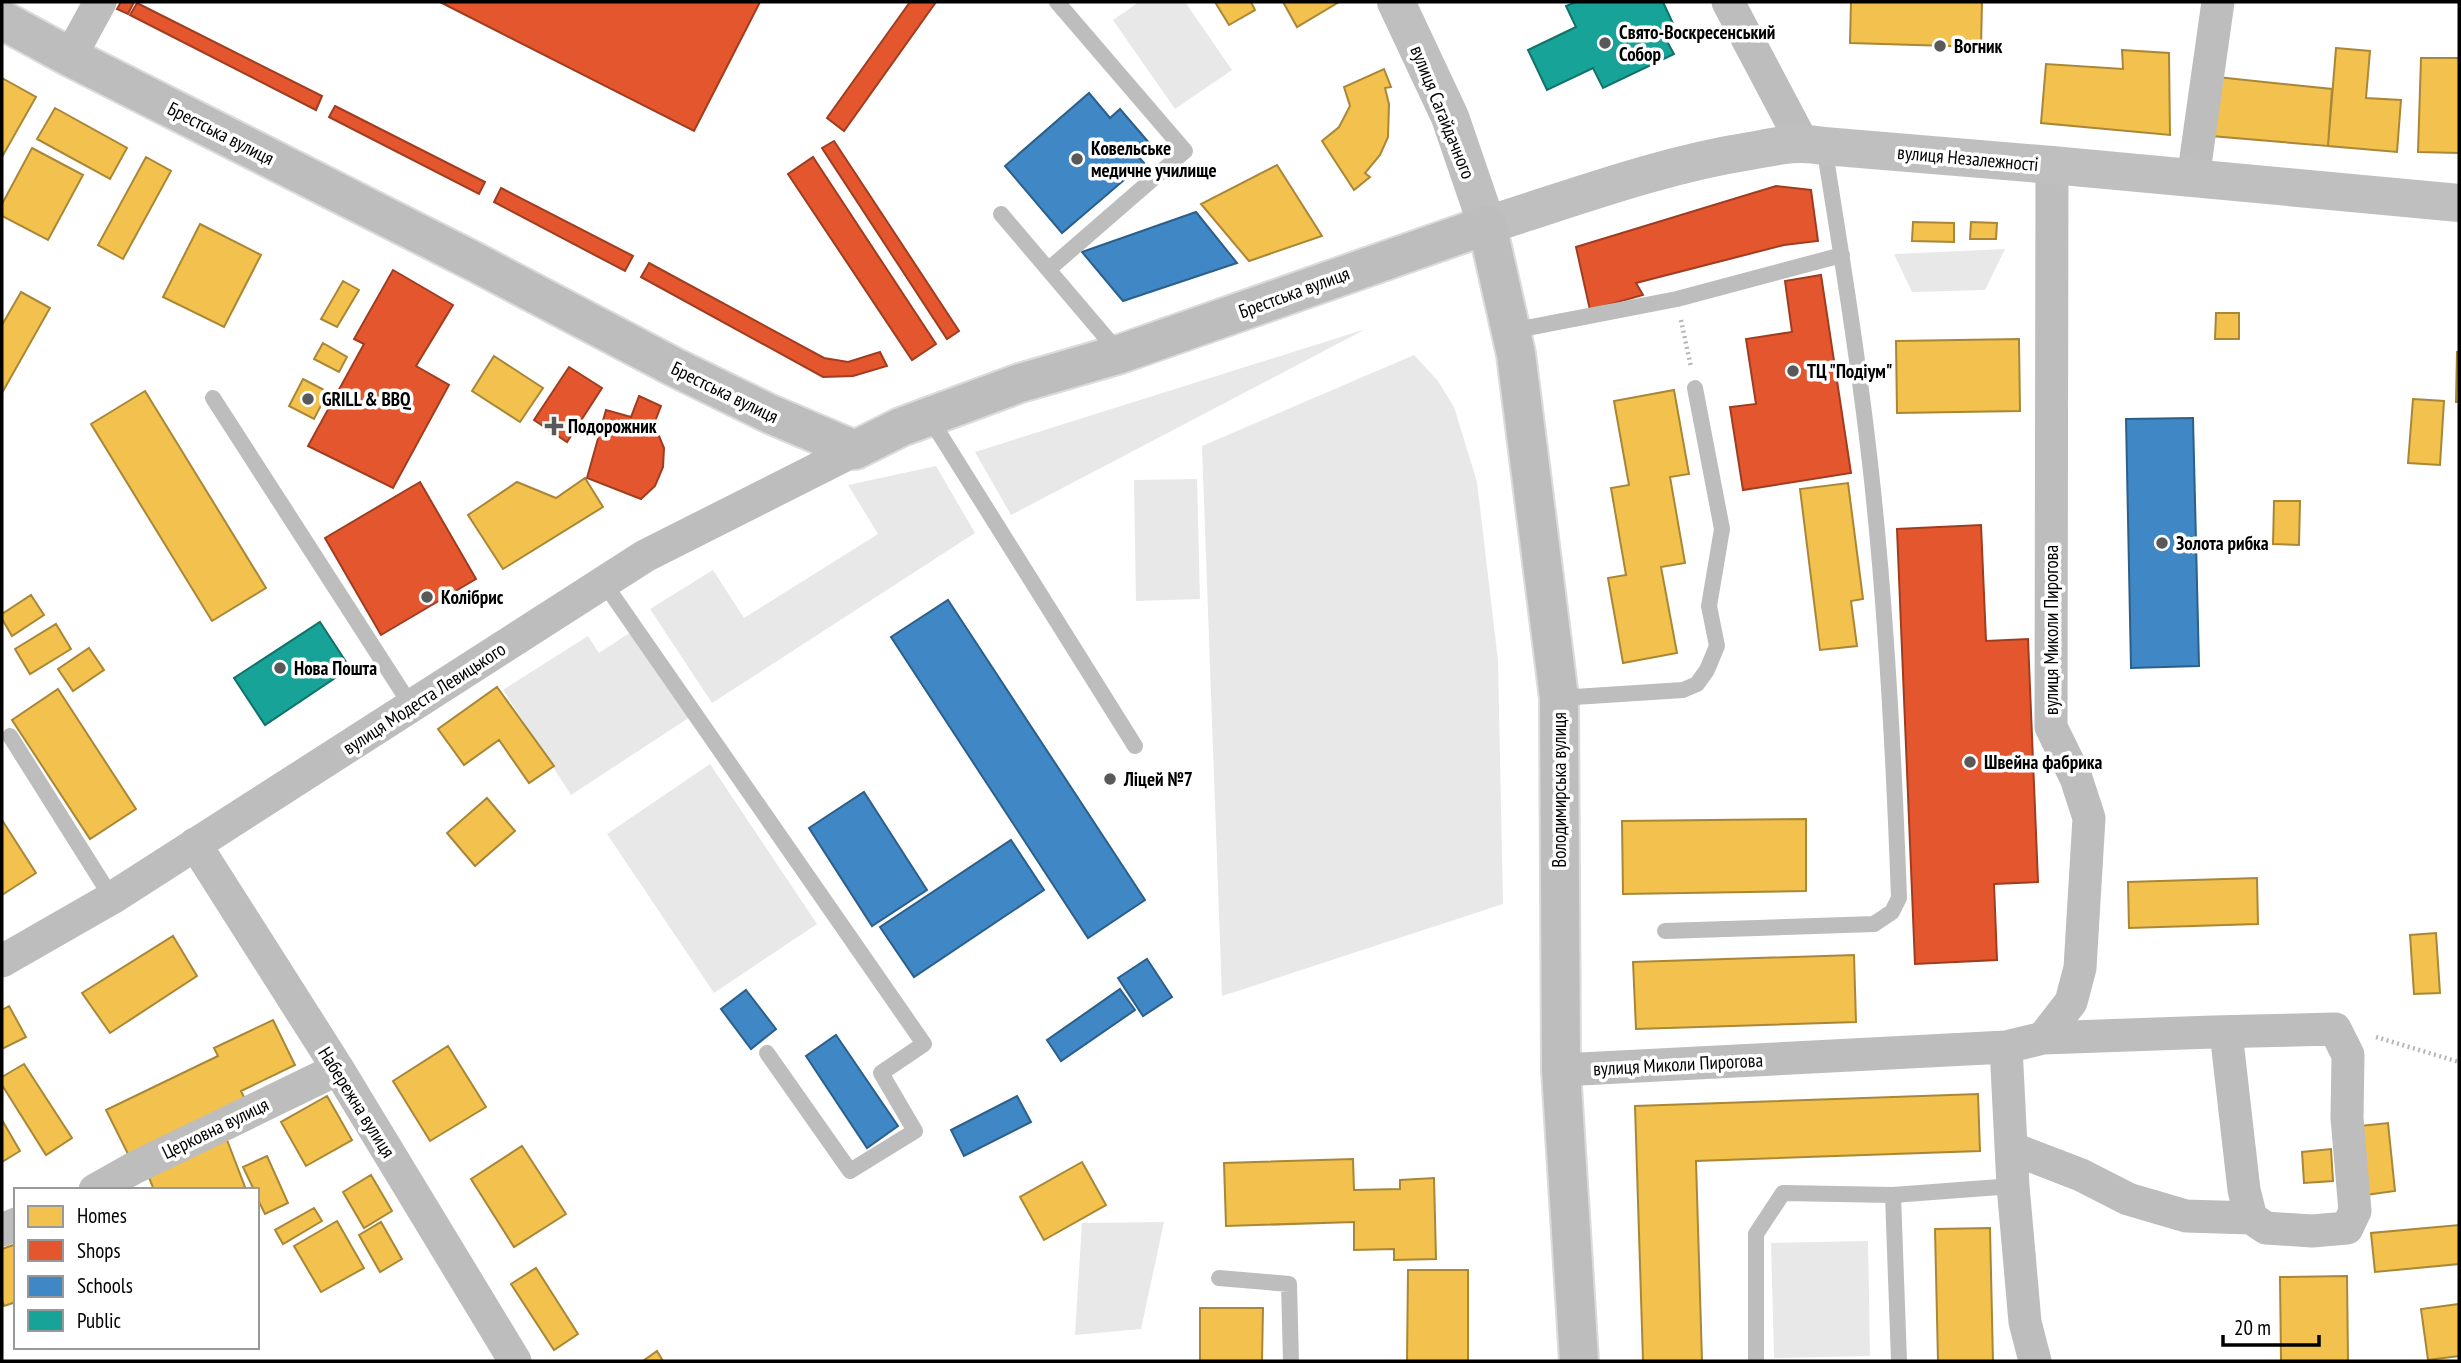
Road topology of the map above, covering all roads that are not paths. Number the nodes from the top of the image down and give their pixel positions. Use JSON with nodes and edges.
{"nodes":[{"id":1,"x":100,"y":2,"type":"edge"},
{"id":2,"x":1057,"y":2,"type":"edge"},
{"id":3,"x":1396,"y":2,"type":"edge"},
{"id":4,"x":1728,"y":2,"type":"edge"},
{"id":5,"x":2218,"y":2,"type":"edge"},
{"id":6,"x":2,"y":20,"type":"edge"},
{"id":7,"x":70,"y":57,"type":"junction"},
{"id":8,"x":1813,"y":144,"type":"junction"},
{"id":9,"x":2052,"y":165,"type":"junction"},
{"id":10,"x":2193,"y":178,"type":"junction"},
{"id":11,"x":2459,"y":203,"type":"edge"},
{"id":12,"x":1001,"y":214,"type":"dead end"},
{"id":13,"x":1487,"y":225,"type":"junction"},
{"id":14,"x":1842,"y":256,"type":"junction"},
{"id":15,"x":1049,"y":269,"type":"junction"},
{"id":16,"x":1511,"y":331,"type":"junction"},
{"id":17,"x":1120,"y":354,"type":"junction"},
{"id":18,"x":1695,"y":388,"type":"road end"},
{"id":19,"x":213,"y":398,"type":"dead end"},
{"id":20,"x":929,"y":417,"type":"junction"},
{"id":21,"x":855,"y":450,"type":"junction"},
{"id":22,"x":604,"y":583,"type":"junction"},
{"id":23,"x":1559,"y":698,"type":"junction"},
{"id":24,"x":412,"y":707,"type":"junction"},
{"id":25,"x":10,"y":736,"type":"dead end"},
{"id":26,"x":1135,"y":746,"type":"dead end"},
{"id":27,"x":195,"y":844,"type":"junction"},
{"id":28,"x":112,"y":898,"type":"junction"},
{"id":29,"x":1665,"y":931,"type":"dead end"},
{"id":30,"x":2,"y":961,"type":"edge"},
{"id":31,"x":2226,"y":1032,"type":"junction"},
{"id":32,"x":2043,"y":1038,"type":"junction"},
{"id":33,"x":2006,"y":1047,"type":"junction"},
{"id":34,"x":767,"y":1054,"type":"dead end"},
{"id":35,"x":338,"y":1069,"type":"junction"},
{"id":36,"x":1561,"y":1070,"type":"junction"},
{"id":37,"x":2011,"y":1149,"type":"junction"},
{"id":38,"x":2013,"y":1186,"type":"junction"},
{"id":39,"x":99,"y":1188,"type":"edge"},
{"id":40,"x":1893,"y":1195,"type":"junction"},
{"id":41,"x":2251,"y":1218,"type":"junction"},
{"id":42,"x":1219,"y":1278,"type":"dead end"},
{"id":43,"x":516,"y":1361,"type":"edge"},
{"id":44,"x":1291,"y":1361,"type":"edge"},
{"id":45,"x":1579,"y":1361,"type":"edge"},
{"id":46,"x":1756,"y":1361,"type":"edge"},
{"id":47,"x":1899,"y":1361,"type":"edge"},
{"id":48,"x":2035,"y":1361,"type":"edge"}],
"edges":[{"from":1,"to":7,"type":"street"},
{"from":2,"to":15,"type":"lane"},
{"from":3,"to":13,"type":"main road","name":"вулиця Сагайдачного"},
{"from":4,"to":8,"type":"street"},
{"from":5,"to":10,"type":"street"},
{"from":6,"to":7,"type":"main road","name":"Брестська вулиця"},
{"from":7,"to":21,"type":"main road","name":"Брестська вулиця"},
{"from":8,"to":9,"type":"main road","name":"вулиця Незалежності"},
{"from":8,"to":13,"type":"main road","name":"вулиця Незалежності"},
{"from":8,"to":14,"type":"lane"},
{"from":9,"to":10,"type":"main road","name":"вулиця Незалежності"},
{"from":9,"to":32,"type":"street","name":"вулиця Миколи Пирогова"},
{"from":10,"to":11,"type":"main road","name":"вулиця Незалежності"},
{"from":12,"to":15,"type":"lane"},
{"from":13,"to":16,"type":"main road","name":"Володимирська вулиця"},
{"from":13,"to":17,"type":"main road","name":"Брестська вулиця"},
{"from":14,"to":16,"type":"lane"},
{"from":14,"to":29,"type":"lane"},
{"from":15,"to":17,"type":"lane"},
{"from":16,"to":23,"type":"main road","name":"Володимирська вулиця"},
{"from":17,"to":20,"type":"main road","name":"Брестська вулиця"},
{"from":18,"to":23,"type":"lane"},
{"from":19,"to":24,"type":"lane"},
{"from":20,"to":21,"type":"main road","name":"Брестська вулиця"},
{"from":20,"to":26,"type":"lane"},
{"from":21,"to":22,"type":"street","name":"вулиця Модеста Левицького"},
{"from":22,"to":24,"type":"street","name":"вулиця Модеста Левицького"},
{"from":22,"to":34,"type":"lane"},
{"from":23,"to":36,"type":"main road","name":"Володимирська вулиця"},
{"from":24,"to":27,"type":"street","name":"вулиця Модеста Левицького"},
{"from":25,"to":28,"type":"lane"},
{"from":27,"to":28,"type":"street","name":"вулиця Модеста Левицького"},
{"from":27,"to":35,"type":"street","name":"Набережна вулиця"},
{"from":28,"to":30,"type":"street","name":"вулиця Модеста Левицького"},
{"from":31,"to":32,"type":"street"},
{"from":31,"to":41,"type":"street"},
{"from":31,"to":41,"type":"street"},
{"from":32,"to":33,"type":"street","name":"вулиця Миколи Пирогова"},
{"from":33,"to":36,"type":"street","name":"вулиця Миколи Пирогова"},
{"from":33,"to":37,"type":"street"},
{"from":35,"to":39,"type":"street","name":"Церковна вулиця"},
{"from":35,"to":43,"type":"street","name":"Набережна вулиця"},
{"from":36,"to":45,"type":"main road","name":"Володимирська вулиця"},
{"from":37,"to":38,"type":"street"},
{"from":37,"to":41,"type":"street"},
{"from":38,"to":40,"type":"lane"},
{"from":38,"to":48,"type":"street"},
{"from":40,"to":46,"type":"lane"},
{"from":40,"to":47,"type":"lane"},
{"from":42,"to":44,"type":"lane"}]}
